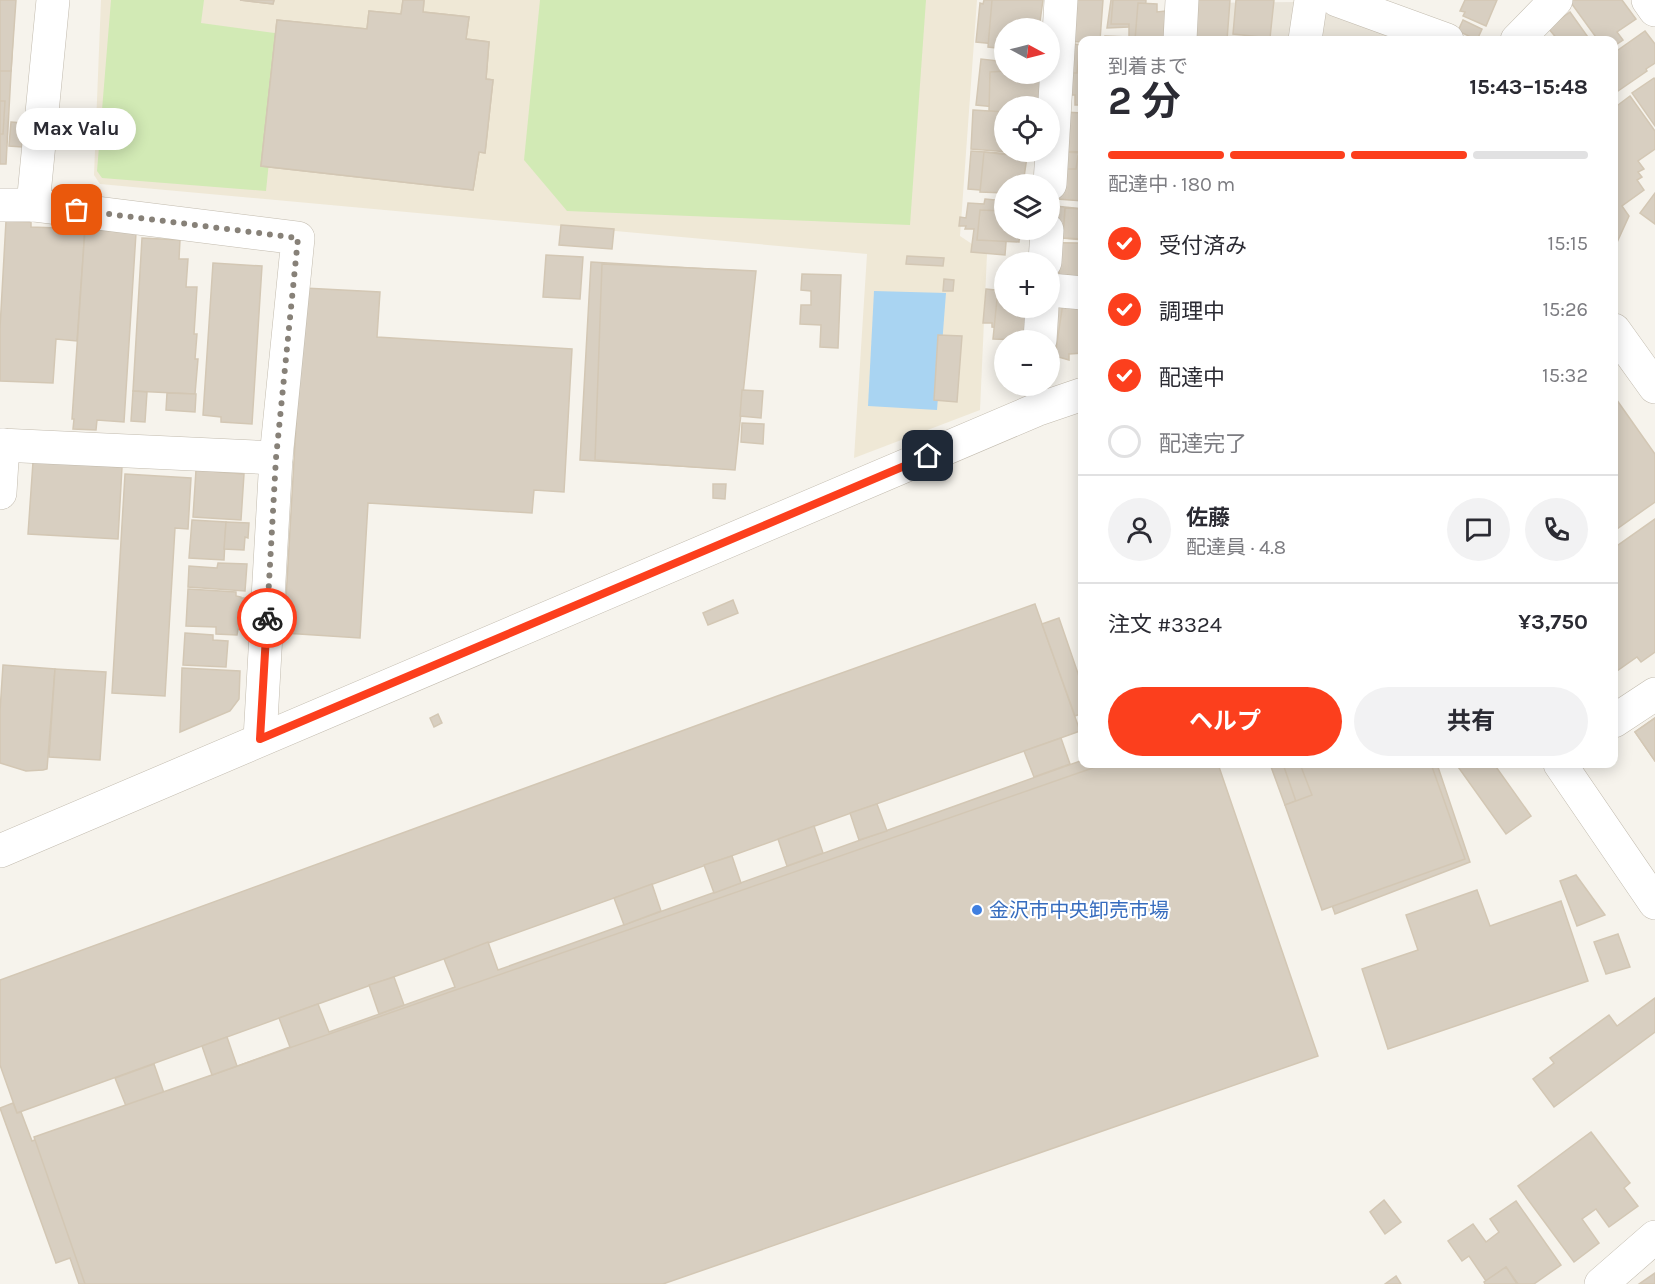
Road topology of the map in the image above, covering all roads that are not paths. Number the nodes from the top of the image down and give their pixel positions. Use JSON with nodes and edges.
{"nodes":[{"id":1,"x":54,"y":0,"type":"edge"},
{"id":2,"x":1061,"y":0,"type":"edge"},
{"id":3,"x":1182,"y":0,"type":"edge"},
{"id":4,"x":1311,"y":0,"type":"edge"},
{"id":5,"x":1337,"y":0,"type":"edge"},
{"id":6,"x":1556,"y":0,"type":"edge"},
{"id":7,"x":1648,"y":0,"type":"edge"},
{"id":8,"x":1655,"y":10,"type":"edge"},
{"id":9,"x":1180,"y":36,"type":"edge"},
{"id":10,"x":1306,"y":36,"type":"edge"},
{"id":11,"x":1436,"y":36,"type":"edge"},
{"id":12,"x":1521,"y":36,"type":"edge"},
{"id":13,"x":1051,"y":174,"type":"edge"},
{"id":14,"x":33,"y":205,"type":"junction"},
{"id":15,"x":0,"y":206,"type":"edge"},
{"id":16,"x":1060,"y":291,"type":"edge"},
{"id":17,"x":1078,"y":293,"type":"edge"},
{"id":18,"x":1618,"y":336,"type":"edge"},
{"id":19,"x":1655,"y":387,"type":"edge"},
{"id":20,"x":1078,"y":394,"type":"edge"},
{"id":21,"x":1037,"y":398,"type":"edge"},
{"id":22,"x":1,"y":445,"type":"edge"},
{"id":23,"x":276,"y":458,"type":"junction"},
{"id":24,"x":0,"y":493,"type":"edge"},
{"id":25,"x":1655,"y":694,"type":"edge"},
{"id":26,"x":1618,"y":718,"type":"edge"},
{"id":27,"x":260,"y":739,"type":"junction"},
{"id":28,"x":1563,"y":768,"type":"edge"},
{"id":29,"x":0,"y":850,"type":"edge"},
{"id":30,"x":1655,"y":903,"type":"edge"},
{"id":31,"x":1655,"y":1237,"type":"edge"},
{"id":32,"x":1601,"y":1284,"type":"edge"}],
"edges":[{"from":1,"to":14,"type":"street"},
{"from":2,"to":13,"type":"street"},
{"from":3,"to":9,"type":"street"},
{"from":4,"to":10,"type":"street"},
{"from":5,"to":11,"type":"street"},
{"from":6,"to":12,"type":"street"},
{"from":7,"to":8,"type":"street"},
{"from":14,"to":15,"type":"street"},
{"from":14,"to":23,"type":"street"},
{"from":16,"to":17,"type":"street"},
{"from":18,"to":19,"type":"street"},
{"from":20,"to":21,"type":"street"},
{"from":21,"to":27,"type":"street"},
{"from":22,"to":23,"type":"street"},
{"from":22,"to":24,"type":"street"},
{"from":23,"to":27,"type":"street"},
{"from":25,"to":26,"type":"street"},
{"from":27,"to":29,"type":"street"},
{"from":28,"to":30,"type":"street"},
{"from":31,"to":32,"type":"street"}]}
